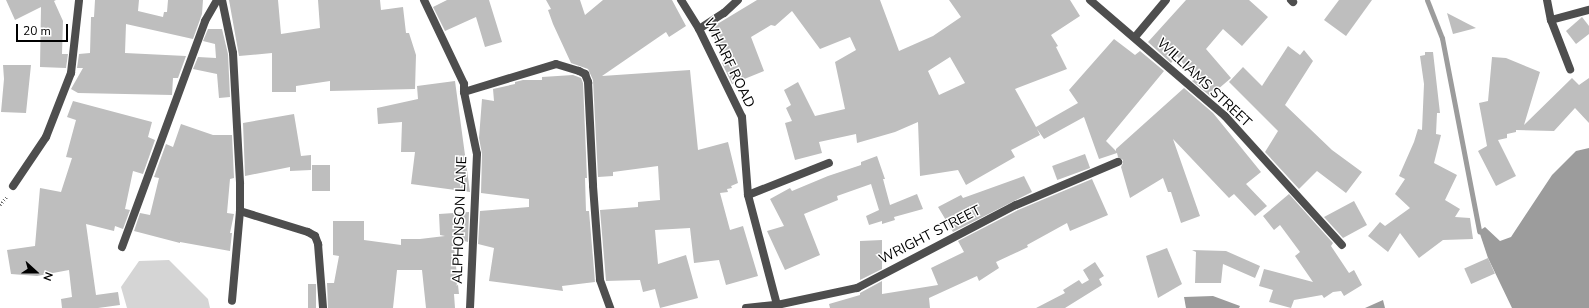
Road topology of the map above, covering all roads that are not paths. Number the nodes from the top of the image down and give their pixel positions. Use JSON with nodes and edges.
{"nodes":[{"id":1,"x":80,"y":0,"type":"edge"},
{"id":2,"x":217,"y":0,"type":"edge"},
{"id":3,"x":222,"y":0,"type":"edge"},
{"id":4,"x":424,"y":0,"type":"edge"},
{"id":5,"x":681,"y":0,"type":"edge"},
{"id":6,"x":738,"y":0,"type":"edge"},
{"id":7,"x":1090,"y":0,"type":"edge"},
{"id":8,"x":1166,"y":0,"type":"edge"},
{"id":9,"x":1546,"y":0,"type":"edge"},
{"id":10,"x":1589,"y":10,"type":"edge"},
{"id":11,"x":1551,"y":20,"type":"junction"},
{"id":12,"x":699,"y":29,"type":"junction"},
{"id":13,"x":1135,"y":37,"type":"junction"},
{"id":14,"x":1570,"y":69,"type":"dead end"},
{"id":15,"x":464,"y":92,"type":"junction"},
{"id":16,"x":1118,"y":162,"type":"dead end"},
{"id":17,"x":828,"y":164,"type":"dead end"},
{"id":18,"x":14,"y":186,"type":"dead end"},
{"id":19,"x":748,"y":195,"type":"junction"},
{"id":20,"x":240,"y":211,"type":"junction"},
{"id":21,"x":1342,"y":246,"type":"dead end"},
{"id":22,"x":122,"y":247,"type":"dead end"},
{"id":23,"x":232,"y":301,"type":"dead end"},
{"id":24,"x":777,"y":304,"type":"junction"},
{"id":25,"x":323,"y":308,"type":"edge"},
{"id":26,"x":470,"y":308,"type":"edge"},
{"id":27,"x":610,"y":308,"type":"edge"},
{"id":28,"x":746,"y":308,"type":"edge"}],
"edges":[{"from":1,"to":18,"type":"street"},
{"from":2,"to":22,"type":"street"},
{"from":3,"to":20,"type":"street"},
{"from":4,"to":15,"type":"street","name":"ALPHONSON LANE"},
{"from":5,"to":12,"type":"street","name":"WHARF ROAD"},
{"from":6,"to":12,"type":"street"},
{"from":7,"to":13,"type":"street","name":"WILLIAMS STREET"},
{"from":8,"to":13,"type":"street"},
{"from":9,"to":11,"type":"street"},
{"from":10,"to":11,"type":"street"},
{"from":11,"to":14,"type":"street"},
{"from":12,"to":19,"type":"street","name":"WHARF ROAD"},
{"from":13,"to":21,"type":"street","name":"WILLIAMS STREET"},
{"from":15,"to":26,"type":"street","name":"ALPHONSON LANE"},
{"from":15,"to":27,"type":"street"},
{"from":16,"to":24,"type":"street","name":"WRIGHT STREET"},
{"from":17,"to":19,"type":"street"},
{"from":19,"to":24,"type":"street","name":"WHARF ROAD"},
{"from":20,"to":23,"type":"street"},
{"from":20,"to":25,"type":"street"},
{"from":24,"to":28,"type":"street","name":"WRIGHT STREET"}]}
